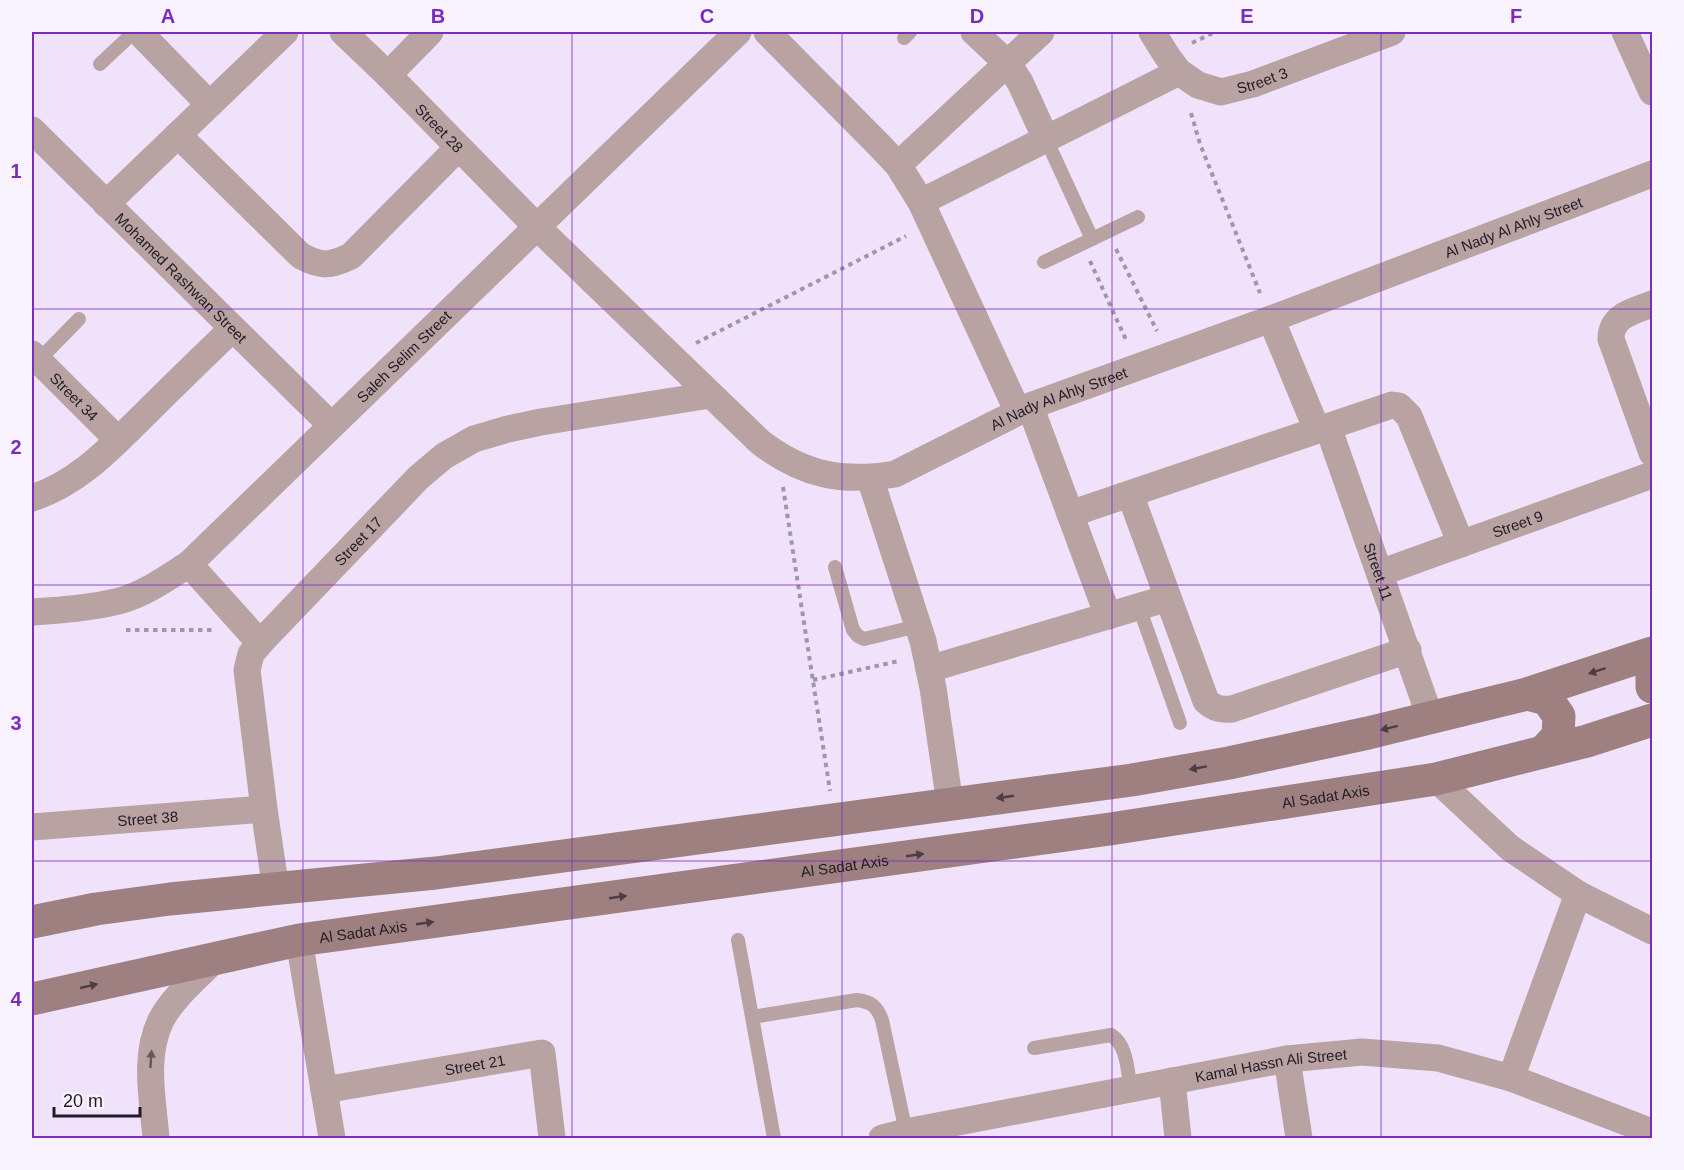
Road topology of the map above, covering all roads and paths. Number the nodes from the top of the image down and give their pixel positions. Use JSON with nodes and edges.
{"nodes":[{"id":1,"x":134,"y":32,"type":"edge"},
{"id":2,"x":140,"y":32,"type":"edge"},
{"id":3,"x":285,"y":32,"type":"edge"},
{"id":4,"x":343,"y":32,"type":"edge"},
{"id":5,"x":430,"y":32,"type":"edge"},
{"id":6,"x":738,"y":32,"type":"edge"},
{"id":7,"x":767,"y":32,"type":"edge"},
{"id":8,"x":974,"y":32,"type":"edge"},
{"id":9,"x":1041,"y":32,"type":"edge"},
{"id":10,"x":1152,"y":32,"type":"edge"},
{"id":11,"x":1392,"y":32,"type":"edge"},
{"id":12,"x":1636,"y":39,"type":"edge"},
{"id":13,"x":100,"y":64,"type":"dead end"},
{"id":14,"x":1008,"y":64,"type":"junction"},
{"id":15,"x":1179,"y":72,"type":"junction"},
{"id":16,"x":388,"y":75,"type":"junction"},
{"id":17,"x":1653,"y":92,"type":"edge"},
{"id":18,"x":209,"y":105,"type":"junction"},
{"id":19,"x":32,"y":130,"type":"edge"},
{"id":20,"x":178,"y":135,"type":"junction"},
{"id":21,"x":1046,"y":139,"type":"junction"},
{"id":22,"x":458,"y":148,"type":"junction"},
{"id":23,"x":898,"y":165,"type":"junction"},
{"id":24,"x":1653,"y":174,"type":"edge"},
{"id":25,"x":106,"y":204,"type":"junction"},
{"id":26,"x":926,"y":213,"type":"junction"},
{"id":27,"x":1138,"y":217,"type":"dead end"},
{"id":28,"x":537,"y":227,"type":"junction"},
{"id":29,"x":1108,"y":232,"type":"junction"},
{"id":30,"x":1087,"y":242,"type":"junction"},
{"id":31,"x":1044,"y":262,"type":"dead end"},
{"id":32,"x":1653,"y":304,"type":"edge"},
{"id":33,"x":79,"y":319,"type":"dead end"},
{"id":34,"x":1271,"y":319,"type":"junction"},
{"id":35,"x":232,"y":329,"type":"junction"},
{"id":36,"x":670,"y":356,"type":"junction"},
{"id":37,"x":1169,"y":356,"type":"junction"},
{"id":38,"x":34,"y":361,"type":"edge"},
{"id":39,"x":1139,"y":367,"type":"junction"},
{"id":40,"x":710,"y":395,"type":"junction"},
{"id":41,"x":1024,"y":409,"type":"junction"},
{"id":42,"x":331,"y":425,"type":"junction"},
{"id":43,"x":1322,"y":429,"type":"junction"},
{"id":44,"x":118,"y":440,"type":"junction"},
{"id":45,"x":1653,"y":453,"type":"edge"},
{"id":46,"x":778,"y":456,"type":"junction"},
{"id":47,"x":1653,"y":476,"type":"edge"},
{"id":48,"x":870,"y":478,"type":"junction"},
{"id":49,"x":1130,"y":494,"type":"junction"},
{"id":50,"x":32,"y":498,"type":"edge"},
{"id":51,"x":1070,"y":514,"type":"junction"},
{"id":52,"x":1461,"y":544,"type":"junction"},
{"id":53,"x":189,"y":564,"type":"junction"},
{"id":54,"x":835,"y":567,"type":"dead end"},
{"id":55,"x":1380,"y":573,"type":"junction"},
{"id":56,"x":1168,"y":598,"type":"junction"},
{"id":57,"x":1139,"y":606,"type":"junction"},
{"id":58,"x":32,"y":612,"type":"edge"},
{"id":59,"x":1108,"y":616,"type":"junction"},
{"id":60,"x":918,"y":626,"type":"junction"},
{"id":61,"x":122,"y":630,"type":"dead end"},
{"id":62,"x":254,"y":636,"type":"junction"},
{"id":63,"x":1408,"y":650,"type":"junction"},
{"id":64,"x":1653,"y":652,"type":"edge"},
{"id":65,"x":928,"y":662,"type":"junction"},
{"id":66,"x":1653,"y":664,"type":"edge"},
{"id":67,"x":813,"y":680,"type":"junction"},
{"id":68,"x":1653,"y":687,"type":"edge"},
{"id":69,"x":1527,"y":694,"type":"junction"},
{"id":70,"x":1430,"y":717,"type":"junction"},
{"id":71,"x":1653,"y":720,"type":"edge"},
{"id":72,"x":1180,"y":723,"type":"dead end"},
{"id":73,"x":1544,"y":751,"type":"junction"},
{"id":74,"x":1436,"y":779,"type":"junction"},
{"id":75,"x":950,"y":804,"type":"junction"},
{"id":76,"x":264,"y":809,"type":"junction"},
{"id":77,"x":834,"y":819,"type":"junction"},
{"id":78,"x":32,"y":827,"type":"edge"},
{"id":79,"x":276,"y":890,"type":"junction"},
{"id":80,"x":1578,"y":894,"type":"junction"},
{"id":81,"x":32,"y":922,"type":"edge"},
{"id":82,"x":1653,"y":931,"type":"edge"},
{"id":83,"x":298,"y":940,"type":"junction"},
{"id":84,"x":738,"y":940,"type":"dead end"},
{"id":85,"x":216,"y":958,"type":"junction"},
{"id":86,"x":32,"y":999,"type":"edge"},
{"id":87,"x":752,"y":1017,"type":"junction"},
{"id":88,"x":1034,"y":1048,"type":"dead end"},
{"id":89,"x":1287,"y":1059,"type":"junction"},
{"id":90,"x":1510,"y":1078,"type":"junction"},
{"id":91,"x":1172,"y":1081,"type":"junction"},
{"id":92,"x":1131,"y":1089,"type":"junction"},
{"id":93,"x":324,"y":1090,"type":"junction"},
{"id":94,"x":1653,"y":1132,"type":"edge"},
{"id":95,"x":894,"y":1135,"type":"edge"},
{"id":96,"x":156,"y":1138,"type":"edge"},
{"id":97,"x":332,"y":1138,"type":"edge"},
{"id":98,"x":552,"y":1138,"type":"edge"},
{"id":99,"x":774,"y":1138,"type":"edge"},
{"id":100,"x":1178,"y":1138,"type":"edge"},
{"id":101,"x":1299,"y":1138,"type":"edge"}],
"edges":[{"from":1,"to":13,"type":"lane"},
{"from":2,"to":18,"type":"street"},
{"from":3,"to":18,"type":"street"},
{"from":4,"to":16,"type":"street","name":"Street 28"},
{"from":5,"to":16,"type":"street"},
{"from":6,"to":28,"type":"street","name":"Saleh Selim Street"},
{"from":7,"to":23,"type":"street"},
{"from":8,"to":14,"type":"street"},
{"from":9,"to":14,"type":"street"},
{"from":10,"to":15,"type":"street","name":"Street 3"},
{"from":11,"to":15,"type":"street","name":"Street 3"},
{"from":12,"to":17,"type":"street"},
{"from":14,"to":21,"type":"street"},
{"from":14,"to":23,"type":"street"},
{"from":15,"to":21,"type":"street"},
{"from":15,"to":34,"type":"path"},
{"from":16,"to":22,"type":"street","name":"Street 28"},
{"from":18,"to":20,"type":"street"},
{"from":19,"to":25,"type":"street","name":"Mohamed Rashwan Street"},
{"from":20,"to":22,"type":"street"},
{"from":20,"to":25,"type":"street"},
{"from":21,"to":26,"type":"street"},
{"from":21,"to":30,"type":"lane"},
{"from":22,"to":28,"type":"street","name":"Street 28"},
{"from":23,"to":26,"type":"street"},
{"from":24,"to":34,"type":"street","name":"Al Nady Al Ahly Street"},
{"from":25,"to":35,"type":"street","name":"Mohamed Rashwan Street"},
{"from":26,"to":36,"type":"path"},
{"from":26,"to":41,"type":"street"},
{"from":27,"to":29,"type":"lane"},
{"from":28,"to":36,"type":"street","name":"Al Nady Al Ahly Street"},
{"from":28,"to":42,"type":"street","name":"Saleh Selim Street"},
{"from":29,"to":30,"type":"lane"},
{"from":29,"to":37,"type":"path"},
{"from":30,"to":31,"type":"lane"},
{"from":30,"to":39,"type":"path"},
{"from":32,"to":45,"type":"street"},
{"from":33,"to":38,"type":"lane"},
{"from":34,"to":37,"type":"street","name":"Al Nady Al Ahly Street"},
{"from":34,"to":43,"type":"street","name":"Street 11"},
{"from":35,"to":42,"type":"street","name":"Mohamed Rashwan Street"},
{"from":35,"to":44,"type":"street"},
{"from":36,"to":40,"type":"street","name":"Al Nady Al Ahly Street"},
{"from":37,"to":39,"type":"street","name":"Al Nady Al Ahly Street"},
{"from":38,"to":44,"type":"street","name":"Street 34"},
{"from":39,"to":41,"type":"street","name":"Al Nady Al Ahly Street"},
{"from":40,"to":46,"type":"street","name":"Al Nady Al Ahly Street"},
{"from":40,"to":62,"type":"street","name":"Street 17"},
{"from":41,"to":48,"type":"street","name":"Al Nady Al Ahly Street"},
{"from":41,"to":51,"type":"street"},
{"from":42,"to":53,"type":"street","name":"Saleh Selim Street"},
{"from":43,"to":49,"type":"street"},
{"from":43,"to":52,"type":"street"},
{"from":43,"to":55,"type":"street","name":"Street 11"},
{"from":44,"to":50,"type":"street"},
{"from":46,"to":48,"type":"street","name":"Al Nady Al Ahly Street"},
{"from":46,"to":67,"type":"path"},
{"from":47,"to":52,"type":"street","name":"Street 9"},
{"from":48,"to":60,"type":"street"},
{"from":49,"to":51,"type":"street"},
{"from":49,"to":56,"type":"street"},
{"from":51,"to":59,"type":"street"},
{"from":52,"to":55,"type":"street","name":"Street 9"},
{"from":53,"to":58,"type":"street","name":"Saleh Selim Street"},
{"from":53,"to":62,"type":"street"},
{"from":54,"to":60,"type":"lane"},
{"from":55,"to":63,"type":"street","name":"Street 11"},
{"from":56,"to":57,"type":"street"},
{"from":56,"to":63,"type":"street"},
{"from":57,"to":59,"type":"street"},
{"from":57,"to":72,"type":"lane"},
{"from":59,"to":65,"type":"street"},
{"from":60,"to":65,"type":"street"},
{"from":61,"to":62,"type":"path"},
{"from":62,"to":76,"type":"street","name":"Street 17"},
{"from":63,"to":70,"type":"street","name":"Street 11"},
{"from":64,"to":69,"type":"street","one_way":true},
{"from":65,"to":67,"type":"path"},
{"from":65,"to":75,"type":"street"},
{"from":66,"to":68,"type":"street"},
{"from":67,"to":77,"type":"path"},
{"from":69,"to":70,"type":"street"},
{"from":69,"to":73,"type":"street"},
{"from":70,"to":75,"type":"street","one_way":true},
{"from":71,"to":73,"type":"street","name":"Al Sadat Axis"},
{"from":73,"to":74,"type":"street","name":"Al Sadat Axis"},
{"from":74,"to":80,"type":"street"},
{"from":83,"to":74,"type":"street","name":"Al Sadat Axis","one_way":true},
{"from":75,"to":77,"type":"street"},
{"from":76,"to":78,"type":"street","name":"Street 38"},
{"from":76,"to":79,"type":"street","name":"Street 17"},
{"from":77,"to":79,"type":"street"},
{"from":79,"to":81,"type":"street"},
{"from":80,"to":82,"type":"street"},
{"from":80,"to":90,"type":"street"},
{"from":83,"to":85,"type":"street","name":"Al Sadat Axis"},
{"from":83,"to":93,"type":"street"},
{"from":84,"to":87,"type":"lane"},
{"from":86,"to":85,"type":"street","name":"Al Sadat Axis","one_way":true},
{"from":96,"to":85,"type":"street","one_way":true},
{"from":87,"to":95,"type":"lane"},
{"from":87,"to":99,"type":"lane"},
{"from":88,"to":92,"type":"lane"},
{"from":89,"to":90,"type":"street","name":"Kamal Hassn Ali Street"},
{"from":89,"to":91,"type":"street","name":"Kamal Hassn Ali Street"},
{"from":89,"to":101,"type":"street"},
{"from":90,"to":94,"type":"street","name":"Kamal Hassn Ali Street"},
{"from":91,"to":92,"type":"street","name":"Kamal Hassn Ali Street"},
{"from":91,"to":100,"type":"street"},
{"from":92,"to":95,"type":"street","name":"Kamal Hassn Ali Street"},
{"from":93,"to":97,"type":"street"},
{"from":93,"to":98,"type":"street","name":"Street 21"}]}
